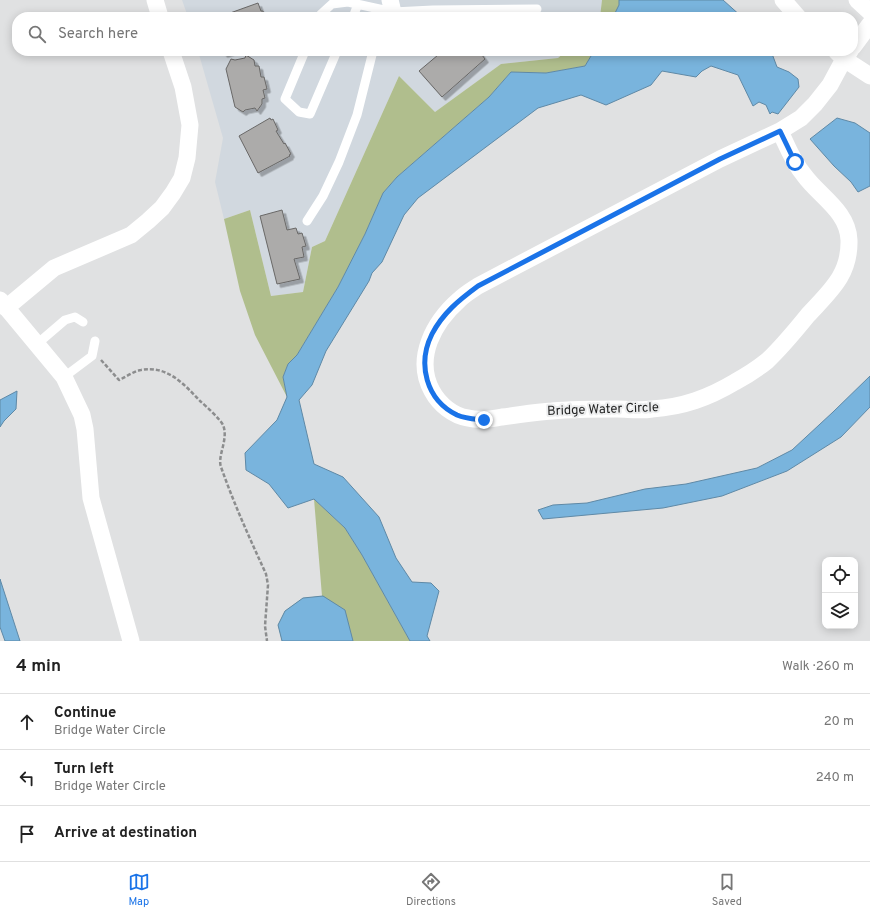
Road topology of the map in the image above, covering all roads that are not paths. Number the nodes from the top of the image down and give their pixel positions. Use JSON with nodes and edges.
{"nodes":[{"id":1,"x":155,"y":0,"type":"edge"},
{"id":2,"x":783,"y":0,"type":"edge"},
{"id":3,"x":857,"y":0,"type":"edge"},
{"id":4,"x":358,"y":4,"type":"junction"},
{"id":5,"x":537,"y":9,"type":"dead end"},
{"id":6,"x":391,"y":10,"type":"edge"},
{"id":7,"x":159,"y":12,"type":"edge"},
{"id":8,"x":323,"y":12,"type":"edge"},
{"id":9,"x":354,"y":12,"type":"edge"},
{"id":10,"x":794,"y":12,"type":"edge"},
{"id":11,"x":870,"y":12,"type":"edge"},
{"id":12,"x":870,"y":24,"type":"edge"},
{"id":13,"x":858,"y":38,"type":"edge"},
{"id":14,"x":173,"y":56,"type":"edge"},
{"id":15,"x":303,"y":56,"type":"edge"},
{"id":16,"x":336,"y":56,"type":"edge"},
{"id":17,"x":372,"y":56,"type":"edge"},
{"id":18,"x":844,"y":56,"type":"edge"},
{"id":19,"x":850,"y":56,"type":"edge"},
{"id":20,"x":870,"y":76,"type":"edge"},
{"id":21,"x":780,"y":131,"type":"junction"},
{"id":22,"x":307,"y":221,"type":"dead end"},
{"id":23,"x":3,"y":304,"type":"edge"},
{"id":24,"x":82,"y":322,"type":"dead end"},
{"id":25,"x":95,"y":341,"type":"dead end"},
{"id":26,"x":37,"y":344,"type":"junction"},
{"id":27,"x":64,"y":377,"type":"junction"},
{"id":28,"x":131,"y":641,"type":"edge"}],
"edges":[{"from":1,"to":7,"type":"street"},
{"from":2,"to":10,"type":"street"},
{"from":3,"to":11,"type":"street"},
{"from":4,"to":6,"type":"lane"},
{"from":4,"to":8,"type":"lane"},
{"from":4,"to":9,"type":"lane"},
{"from":5,"to":6,"type":"lane"},
{"from":12,"to":13,"type":"street","name":"Bridge Water Circle"},
{"from":14,"to":23,"type":"street"},
{"from":15,"to":16,"type":"lane"},
{"from":17,"to":22,"type":"lane"},
{"from":18,"to":21,"type":"street","name":"Bridge Water Circle"},
{"from":19,"to":20,"type":"street"},
{"from":21,"to":21,"type":"street","name":"Bridge Water Circle"},
{"from":23,"to":26,"type":"street"},
{"from":24,"to":26,"type":"lane"},
{"from":25,"to":27,"type":"lane"},
{"from":26,"to":27,"type":"street"},
{"from":27,"to":28,"type":"street"}]}
